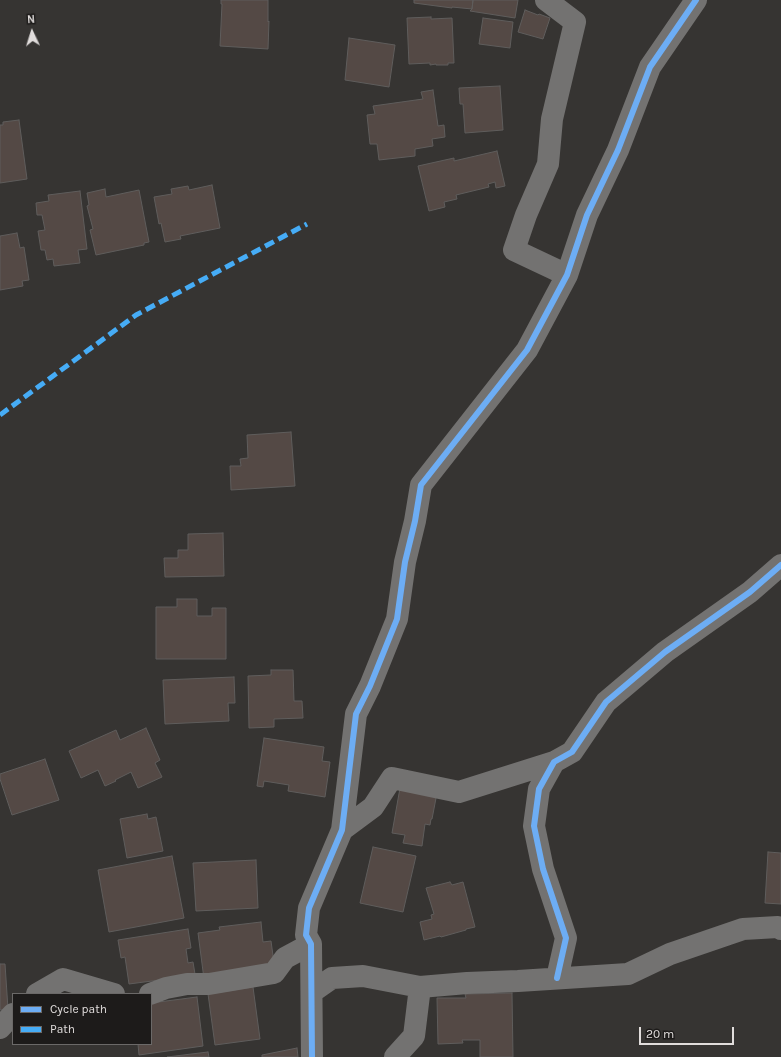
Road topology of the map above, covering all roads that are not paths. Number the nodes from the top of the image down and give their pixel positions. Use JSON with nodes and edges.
{"nodes":[{"id":1,"x":546,"y":0,"type":"edge"},
{"id":2,"x":696,"y":0,"type":"edge"},
{"id":3,"x":567,"y":275,"type":"junction"},
{"id":4,"x":781,"y":565,"type":"edge"},
{"id":5,"x":554,"y":762,"type":"junction"},
{"id":6,"x":342,"y":830,"type":"junction"},
{"id":7,"x":781,"y":929,"type":"edge"},
{"id":8,"x":311,"y":944,"type":"junction"},
{"id":9,"x":557,"y":978,"type":"junction"},
{"id":10,"x":420,"y":987,"type":"junction"},
{"id":11,"x":312,"y":992,"type":"junction"},
{"id":12,"x":39,"y":993,"type":"edge"},
{"id":13,"x":111,"y":993,"type":"edge"},
{"id":14,"x":152,"y":993,"type":"edge"},
{"id":15,"x":12,"y":1015,"type":"edge"},
{"id":16,"x":0,"y":1028,"type":"edge"},
{"id":17,"x":312,"y":1057,"type":"edge"},
{"id":18,"x":395,"y":1057,"type":"edge"}],
"edges":[{"from":1,"to":3,"type":"street"},
{"from":2,"to":3,"type":"street"},
{"from":3,"to":6,"type":"street"},
{"from":4,"to":5,"type":"street"},
{"from":5,"to":6,"type":"street"},
{"from":5,"to":9,"type":"street"},
{"from":6,"to":8,"type":"street"},
{"from":7,"to":9,"type":"street"},
{"from":8,"to":11,"type":"street"},
{"from":8,"to":14,"type":"street"},
{"from":9,"to":10,"type":"street"},
{"from":10,"to":11,"type":"street"},
{"from":10,"to":18,"type":"street"},
{"from":11,"to":17,"type":"street"},
{"from":12,"to":13,"type":"street"},
{"from":15,"to":16,"type":"street"}]}
